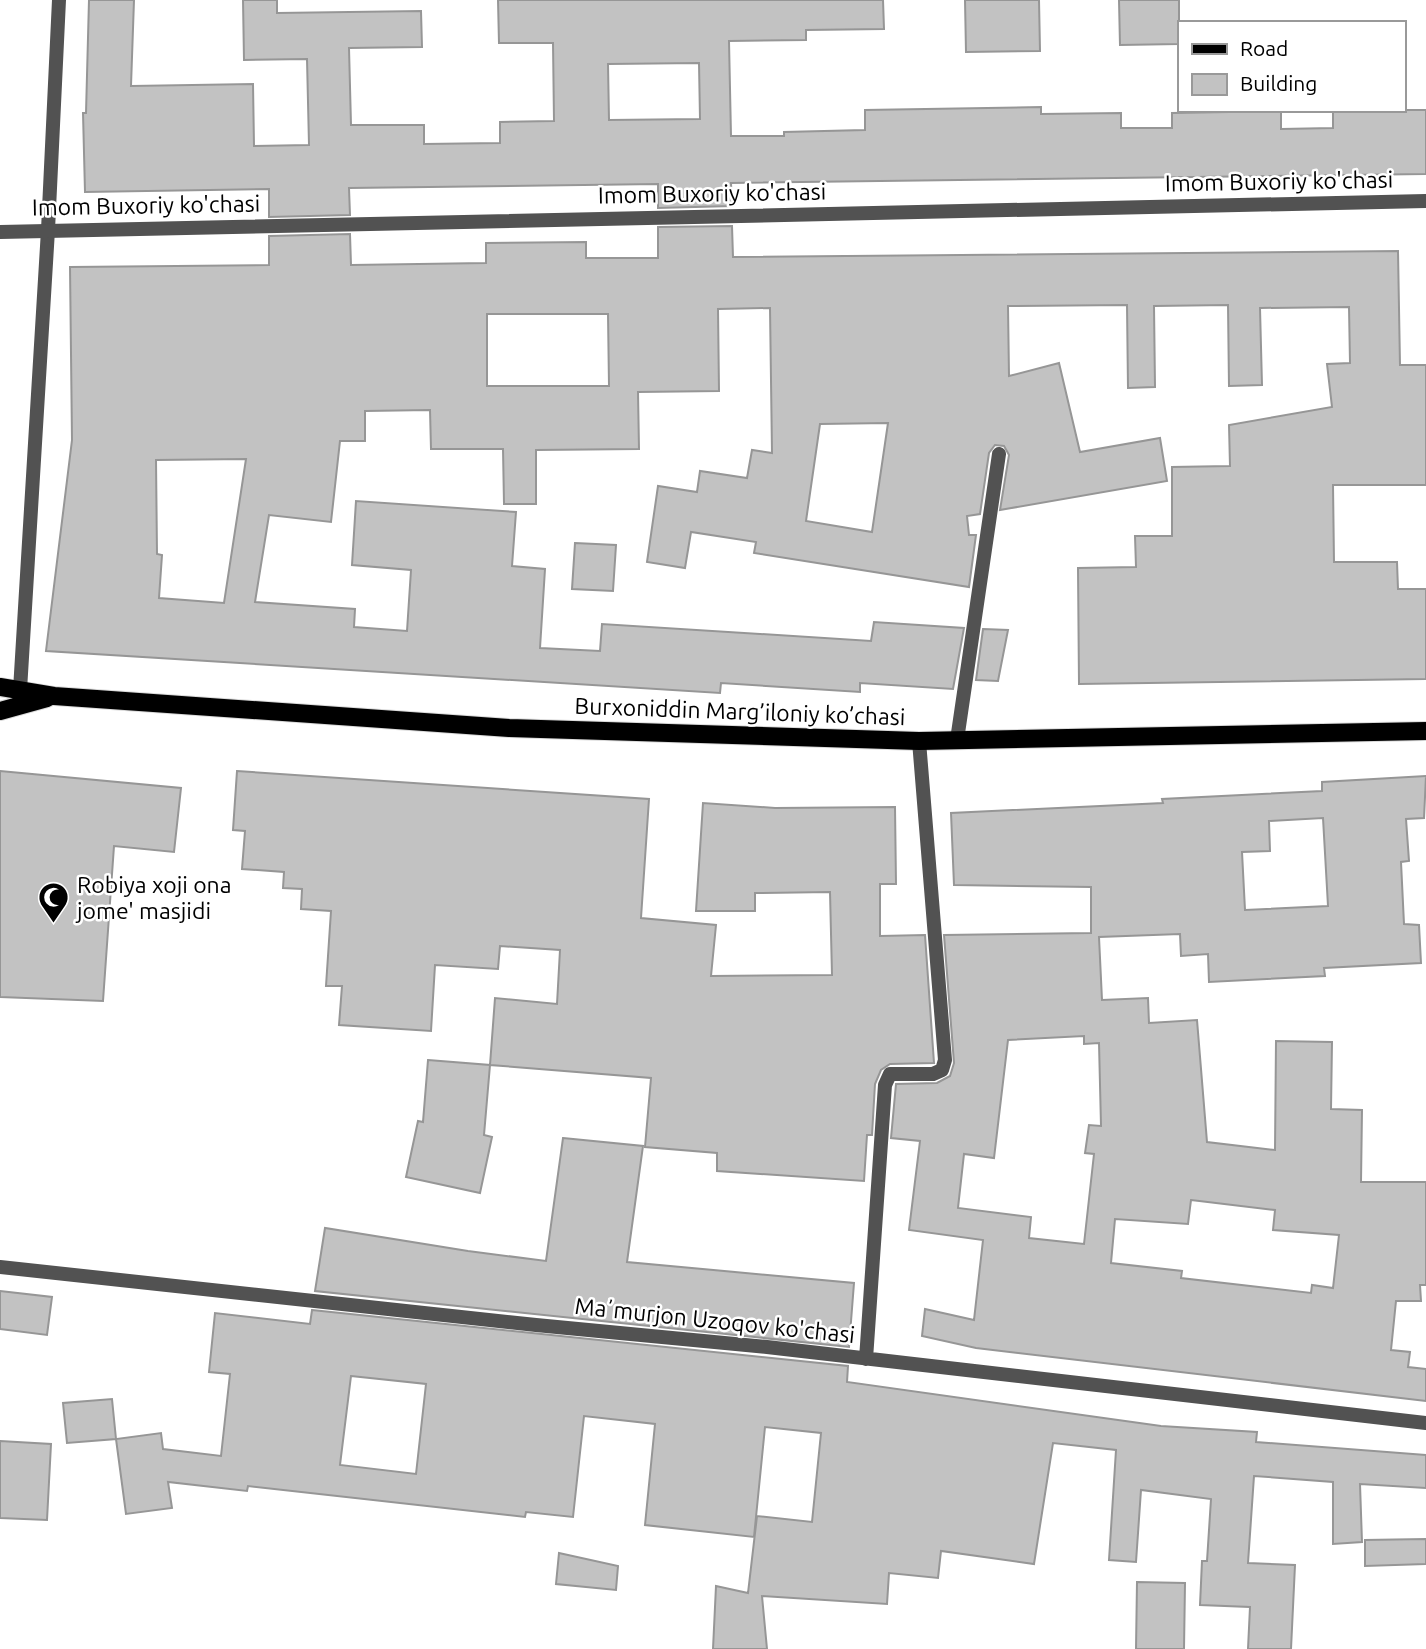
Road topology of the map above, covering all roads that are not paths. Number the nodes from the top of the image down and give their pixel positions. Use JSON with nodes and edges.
{"nodes":[{"id":1,"x":59,"y":0,"type":"edge"},
{"id":2,"x":1426,"y":201,"type":"edge"},
{"id":3,"x":48,"y":230,"type":"junction"},
{"id":4,"x":0,"y":232,"type":"edge"},
{"id":5,"x":999,"y":454,"type":"dead end"},
{"id":6,"x":0,"y":687,"type":"edge"},
{"id":7,"x":20,"y":690,"type":"junction"},
{"id":8,"x":54,"y":696,"type":"junction"},
{"id":9,"x":0,"y":711,"type":"edge"},
{"id":10,"x":1426,"y":731,"type":"edge"},
{"id":11,"x":957,"y":740,"type":"junction"},
{"id":12,"x":919,"y":741,"type":"junction"},
{"id":13,"x":0,"y":1267,"type":"edge"},
{"id":14,"x":866,"y":1359,"type":"junction"},
{"id":15,"x":1426,"y":1423,"type":"edge"}],
"edges":[{"from":1,"to":3,"type":"street"},
{"from":2,"to":3,"type":"street","name":"Imom Buxoriy ko'chasi"},
{"from":3,"to":4,"type":"street","name":"Imom Buxoriy ko'chasi"},
{"from":3,"to":7,"type":"street"},
{"from":5,"to":11,"type":"street"},
{"from":6,"to":7,"type":"main road","name":"Burxoniddin Marg’iloniy ko’chasi"},
{"from":7,"to":8,"type":"main road","name":"Burxoniddin Marg’iloniy ko’chasi"},
{"from":8,"to":9,"type":"main road","name":"Burxoniddin Marg’iloniy ko’chasi"},
{"from":8,"to":12,"type":"main road","name":"Burxoniddin Marg’iloniy ko’chasi"},
{"from":10,"to":11,"type":"main road","name":"Burxoniddin Marg’iloniy ko’chasi"},
{"from":11,"to":12,"type":"main road","name":"Burxoniddin Marg’iloniy ko’chasi"},
{"from":12,"to":14,"type":"street"},
{"from":13,"to":14,"type":"street","name":"Maʼmurjon Uzoqov ko'chasi"},
{"from":14,"to":15,"type":"street","name":"Maʼmurjon Uzoqov ko'chasi"}]}
